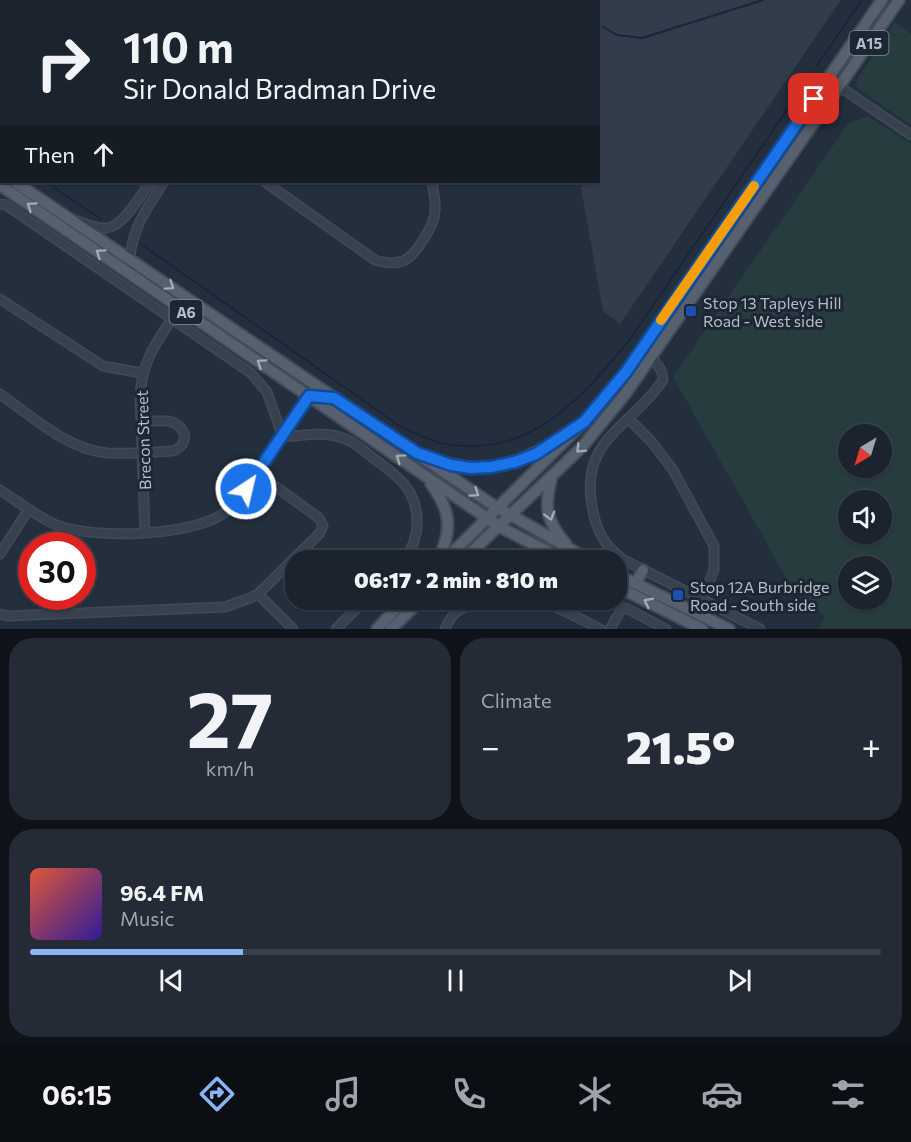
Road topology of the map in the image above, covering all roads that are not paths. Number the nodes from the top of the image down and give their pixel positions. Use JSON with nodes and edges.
{"nodes":[{"id":1,"x":882,"y":0,"type":"edge"},
{"id":2,"x":899,"y":0,"type":"edge"},
{"id":3,"x":828,"y":79,"type":"junction"},
{"id":4,"x":840,"y":87,"type":"junction"},
{"id":5,"x":911,"y":135,"type":"edge"},
{"id":6,"x":16,"y":183,"type":"edge"},
{"id":7,"x":149,"y":183,"type":"edge"},
{"id":8,"x":163,"y":183,"type":"edge"},
{"id":9,"x":266,"y":183,"type":"edge"},
{"id":10,"x":432,"y":183,"type":"edge"},
{"id":11,"x":0,"y":185,"type":"edge"},
{"id":12,"x":0,"y":204,"type":"edge"},
{"id":13,"x":69,"y":218,"type":"junction"},
{"id":14,"x":130,"y":259,"type":"junction"},
{"id":15,"x":0,"y":299,"type":"edge"},
{"id":16,"x":172,"y":319,"type":"junction"},
{"id":17,"x":640,"y":350,"type":"junction"},
{"id":18,"x":651,"y":359,"type":"junction"},
{"id":19,"x":142,"y":373,"type":"junction"},
{"id":20,"x":306,"y":379,"type":"junction"},
{"id":21,"x":0,"y":394,"type":"edge"},
{"id":22,"x":309,"y":396,"type":"junction"},
{"id":23,"x":334,"y":398,"type":"junction"},
{"id":24,"x":629,"y":419,"type":"junction"},
{"id":25,"x":141,"y":422,"type":"junction"},
{"id":26,"x":584,"y":422,"type":"junction"},
{"id":27,"x":283,"y":437,"type":"junction"},
{"id":28,"x":143,"y":452,"type":"junction"},
{"id":29,"x":417,"y":453,"type":"junction"},
{"id":30,"x":257,"y":473,"type":"junction"},
{"id":31,"x":425,"y":476,"type":"junction"},
{"id":32,"x":553,"y":476,"type":"junction"},
{"id":33,"x":0,"y":490,"type":"edge"},
{"id":34,"x":498,"y":508,"type":"junction"},
{"id":35,"x":29,"y":509,"type":"junction"},
{"id":36,"x":511,"y":516,"type":"junction"},
{"id":37,"x":487,"y":518,"type":"junction"},
{"id":38,"x":500,"y":527,"type":"junction"},
{"id":39,"x":145,"y":532,"type":"junction"},
{"id":40,"x":409,"y":550,"type":"edge"},
{"id":41,"x":442,"y":550,"type":"edge"},
{"id":42,"x":455,"y":550,"type":"edge"},
{"id":43,"x":474,"y":550,"type":"edge"},
{"id":44,"x":545,"y":550,"type":"edge"},
{"id":45,"x":571,"y":550,"type":"joint"},
{"id":46,"x":0,"y":554,"type":"edge"},
{"id":47,"x":643,"y":570,"type":"junction"},
{"id":48,"x":627,"y":579,"type":"edge"},
{"id":49,"x":636,"y":583,"type":"junction"},
{"id":50,"x":627,"y":592,"type":"edge"},
{"id":51,"x":258,"y":594,"type":"junction"},
{"id":52,"x":702,"y":599,"type":"junction"},
{"id":53,"x":355,"y":610,"type":"edge"},
{"id":54,"x":394,"y":610,"type":"edge"},
{"id":55,"x":411,"y":610,"type":"edge"},
{"id":56,"x":0,"y":614,"type":"edge"},
{"id":57,"x":294,"y":629,"type":"edge"},
{"id":58,"x":336,"y":629,"type":"edge"},
{"id":59,"x":376,"y":629,"type":"edge"},
{"id":60,"x":391,"y":629,"type":"edge"},
{"id":61,"x":445,"y":629,"type":"edge"},
{"id":62,"x":600,"y":629,"type":"edge"},
{"id":63,"x":609,"y":629,"type":"edge"},
{"id":64,"x":666,"y":629,"type":"edge"},
{"id":65,"x":702,"y":629,"type":"edge"},
{"id":66,"x":729,"y":629,"type":"edge"},
{"id":67,"x":760,"y":629,"type":"edge"}],
"edges":[{"from":1,"to":3,"type":"main road","number":"A15"},
{"from":2,"to":4,"type":"main road","number":"A15"},
{"from":3,"to":4,"type":"street"},
{"from":3,"to":17,"type":"main road","number":"A15"},
{"from":4,"to":5,"type":"street"},
{"from":4,"to":18,"type":"main road","number":"A15"},
{"from":6,"to":13,"type":"main road","number":"A6"},
{"from":7,"to":13,"type":"street"},
{"from":8,"to":14,"type":"street"},
{"from":9,"to":10,"type":"street"},
{"from":22,"to":11,"type":"main road","number":"A6","one_way":true},
{"from":12,"to":16,"type":"street"},
{"from":13,"to":14,"type":"main road","number":"A6"},
{"from":14,"to":20,"type":"main road","number":"A6","one_way":true},
{"from":15,"to":19,"type":"street"},
{"from":16,"to":19,"type":"street","name":"Brecon Street"},
{"from":16,"to":27,"type":"street"},
{"from":17,"to":18,"type":"street"},
{"from":17,"to":26,"type":"main road","number":"A15"},
{"from":18,"to":24,"type":"street"},
{"from":18,"to":32,"type":"main road","number":"A15","one_way":true},
{"from":19,"to":25,"type":"street","name":"Brecon Street"},
{"from":20,"to":22,"type":"main road"},
{"from":20,"to":23,"type":"main road","number":"A6"},
{"from":21,"to":28,"type":"street"},
{"from":22,"to":23,"type":"main road"},
{"from":22,"to":27,"type":"street"},
{"from":31,"to":22,"type":"main road","number":"A6","one_way":true},
{"from":23,"to":29,"type":"main road","number":"A6"},
{"from":24,"to":47,"type":"street"},
{"from":24,"to":52,"type":"street"},
{"from":25,"to":28,"type":"street","name":"Brecon Street"},
{"from":25,"to":28,"type":"street"},
{"from":26,"to":29,"type":"main road"},
{"from":26,"to":34,"type":"main road","number":"A15"},
{"from":27,"to":30,"type":"street"},
{"from":27,"to":40,"type":"street"},
{"from":28,"to":39,"type":"street","name":"Brecon Street"},
{"from":29,"to":34,"type":"main road","number":"A6","one_way":true},
{"from":30,"to":39,"type":"street"},
{"from":30,"to":51,"type":"street"},
{"from":31,"to":37,"type":"main road","number":"A6"},
{"from":31,"to":41,"type":"main road"},
{"from":32,"to":36,"type":"main road","number":"A15"},
{"from":32,"to":45,"type":"main road","one_way":true},
{"from":33,"to":35,"type":"street"},
{"from":34,"to":36,"type":"main road","number":"A6"},
{"from":34,"to":37,"type":"main road","number":"A15"},
{"from":35,"to":39,"type":"street"},
{"from":35,"to":46,"type":"street"},
{"from":36,"to":38,"type":"main road","number":"A15"},
{"from":36,"to":45,"type":"main road","number":"A6"},
{"from":37,"to":38,"type":"main road","number":"A6"},
{"from":37,"to":42,"type":"main road","number":"A15"},
{"from":38,"to":43,"type":"main road","number":"A15"},
{"from":38,"to":44,"type":"main road","number":"A6"},
{"from":47,"to":49,"type":"main road"},
{"from":47,"to":52,"type":"street"},
{"from":48,"to":49,"type":"main road"},
{"from":49,"to":66,"type":"main road"},
{"from":65,"to":50,"type":"main road","one_way":true},
{"from":51,"to":56,"type":"street"},
{"from":51,"to":57,"type":"street"},
{"from":52,"to":67,"type":"street"},
{"from":53,"to":58,"type":"street"},
{"from":54,"to":59,"type":"main road"},
{"from":55,"to":60,"type":"main road"},
{"from":61,"to":62,"type":"street"},
{"from":63,"to":64,"type":"street"}]}
